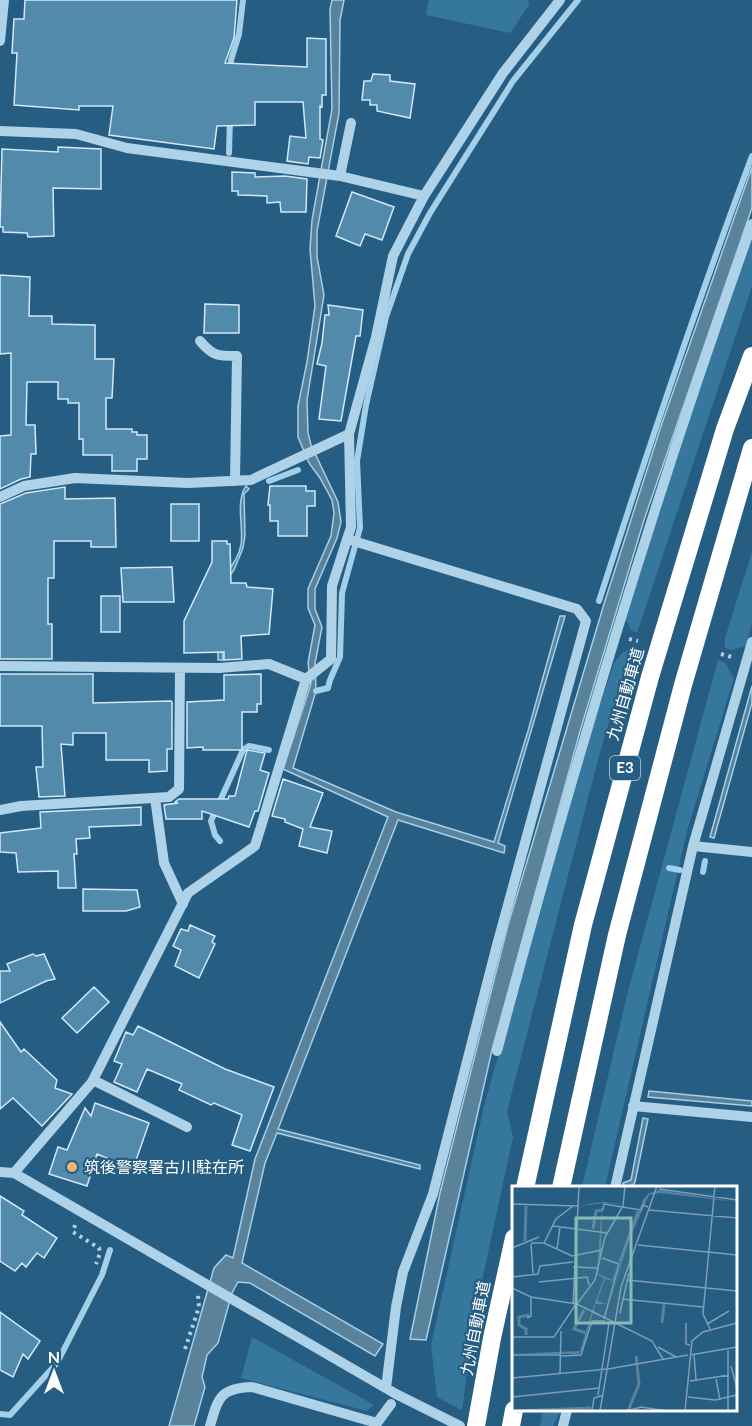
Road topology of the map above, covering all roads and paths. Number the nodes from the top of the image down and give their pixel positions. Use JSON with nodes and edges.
{"nodes":[{"id":1,"x":4,"y":0,"type":"edge"},
{"id":2,"x":555,"y":3,"type":"edge"},
{"id":3,"x":0,"y":41,"type":"edge"},
{"id":4,"x":351,"y":123,"type":"dead end"},
{"id":5,"x":0,"y":131,"type":"edge"},
{"id":6,"x":340,"y":176,"type":"junction"},
{"id":7,"x":424,"y":196,"type":"junction"},
{"id":8,"x":752,"y":224,"type":"edge"},
{"id":9,"x":200,"y":341,"type":"dead end"},
{"id":10,"x":752,"y":357,"type":"edge"},
{"id":11,"x":349,"y":434,"type":"junction"},
{"id":12,"x":752,"y":448,"type":"edge"},
{"id":13,"x":236,"y":481,"type":"junction"},
{"id":14,"x":0,"y":497,"type":"edge"},
{"id":15,"x":347,"y":539,"type":"junction"},
{"id":16,"x":752,"y":642,"type":"edge"},
{"id":17,"x":0,"y":666,"type":"edge"},
{"id":18,"x":180,"y":668,"type":"junction"},
{"id":19,"x":306,"y":679,"type":"junction"},
{"id":20,"x":155,"y":798,"type":"junction"},
{"id":21,"x":0,"y":810,"type":"edge"},
{"id":22,"x":693,"y":846,"type":"junction"},
{"id":23,"x":752,"y":852,"type":"edge"},
{"id":24,"x":183,"y":904,"type":"junction"},
{"id":25,"x":497,"y":1051,"type":"dead end"},
{"id":26,"x":93,"y":1080,"type":"junction"},
{"id":27,"x":633,"y":1106,"type":"junction"},
{"id":28,"x":752,"y":1118,"type":"edge"},
{"id":29,"x":188,"y":1127,"type":"dead end"},
{"id":30,"x":0,"y":1172,"type":"edge"},
{"id":31,"x":14,"y":1173,"type":"junction"},
{"id":32,"x":525,"y":1186,"type":"edge"},
{"id":33,"x":561,"y":1186,"type":"edge"},
{"id":34,"x":615,"y":1186,"type":"edge"},
{"id":35,"x":76,"y":1224,"type":"dead end"},
{"id":36,"x":512,"y":1243,"type":"edge"},
{"id":37,"x":96,"y":1264,"type":"dead end"},
{"id":38,"x":198,"y":1295,"type":"dead end"},
{"id":39,"x":185,"y":1350,"type":"dead end"},
{"id":40,"x":386,"y":1388,"type":"junction"},
{"id":41,"x":391,"y":1404,"type":"dead end"},
{"id":42,"x":514,"y":1411,"type":"edge"},
{"id":43,"x":567,"y":1411,"type":"edge"},
{"id":44,"x":454,"y":1425,"type":"edge"},
{"id":45,"x":210,"y":1426,"type":"edge"},
{"id":46,"x":476,"y":1426,"type":"edge"},
{"id":47,"x":511,"y":1426,"type":"edge"},
{"id":48,"x":563,"y":1426,"type":"edge"}],
"edges":[{"from":1,"to":3,"type":"street"},
{"from":2,"to":7,"type":"street"},
{"from":4,"to":6,"type":"street"},
{"from":5,"to":6,"type":"street"},
{"from":6,"to":7,"type":"street"},
{"from":7,"to":11,"type":"street"},
{"from":8,"to":25,"type":"street"},
{"from":9,"to":13,"type":"street"},
{"from":10,"to":32,"type":"highway","name":"九州自動車道","number":"E3"},
{"from":11,"to":13,"type":"street"},
{"from":11,"to":15,"type":"street"},
{"from":12,"to":33,"type":"highway","number":"E3"},
{"from":13,"to":14,"type":"street"},
{"from":15,"to":19,"type":"street"},
{"from":15,"to":40,"type":"street"},
{"from":16,"to":22,"type":"street"},
{"from":17,"to":18,"type":"street"},
{"from":18,"to":19,"type":"street"},
{"from":18,"to":20,"type":"street"},
{"from":19,"to":24,"type":"street"},
{"from":20,"to":21,"type":"street"},
{"from":20,"to":24,"type":"street"},
{"from":22,"to":23,"type":"street"},
{"from":22,"to":27,"type":"street"},
{"from":24,"to":26,"type":"street"},
{"from":26,"to":29,"type":"street"},
{"from":26,"to":31,"type":"street"},
{"from":27,"to":28,"type":"street"},
{"from":27,"to":34,"type":"street"},
{"from":30,"to":31,"type":"street"},
{"from":31,"to":40,"type":"street"},
{"from":35,"to":37,"type":"path"},
{"from":36,"to":46,"type":"highway","name":"九州自動車道"},
{"from":38,"to":39,"type":"path"},
{"from":40,"to":44,"type":"street"},
{"from":41,"to":45,"type":"street"},
{"from":42,"to":47,"type":"highway"},
{"from":43,"to":48,"type":"street"}]}
